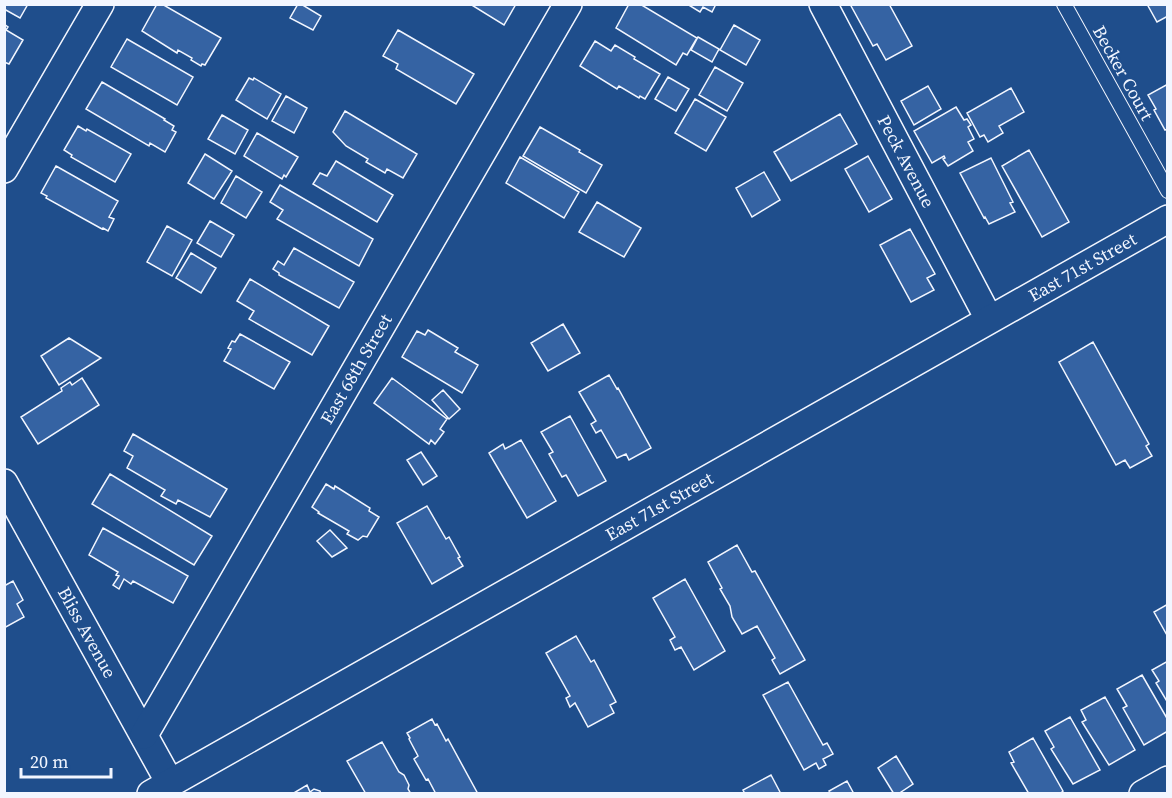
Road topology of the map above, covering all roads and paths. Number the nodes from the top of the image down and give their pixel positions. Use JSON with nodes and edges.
{"nodes":[{"id":1,"x":100,"y":4,"type":"edge"},
{"id":2,"x":568,"y":4,"type":"edge"},
{"id":3,"x":823,"y":4,"type":"edge"},
{"id":4,"x":1064,"y":4,"type":"edge"},
{"id":5,"x":4,"y":169,"type":"edge"},
{"id":6,"x":1167,"y":190,"type":"edge"},
{"id":7,"x":1167,"y":219,"type":"edge"},
{"id":8,"x":989,"y":319,"type":"junction"},
{"id":9,"x":4,"y":483,"type":"edge"},
{"id":10,"x":144,"y":735,"type":"junction"},
{"id":11,"x":1167,"y":780,"type":"edge"},
{"id":12,"x":160,"y":788,"type":"edge"},
{"id":13,"x":1143,"y":794,"type":"edge"}],
"edges":[{"from":1,"to":5,"type":"street"},
{"from":2,"to":10,"type":"street","name":"East 68th Street"},
{"from":3,"to":8,"type":"street","name":"Peck Avenue"},
{"from":4,"to":6,"type":"lane","name":"Becker Court"},
{"from":7,"to":8,"type":"street","name":"East 71st Street"},
{"from":8,"to":12,"type":"street","name":"East 71st Street"},
{"from":9,"to":10,"type":"street","name":"Bliss Avenue"},
{"from":10,"to":12,"type":"street","name":"Bliss Avenue"},
{"from":11,"to":13,"type":"street"}]}
